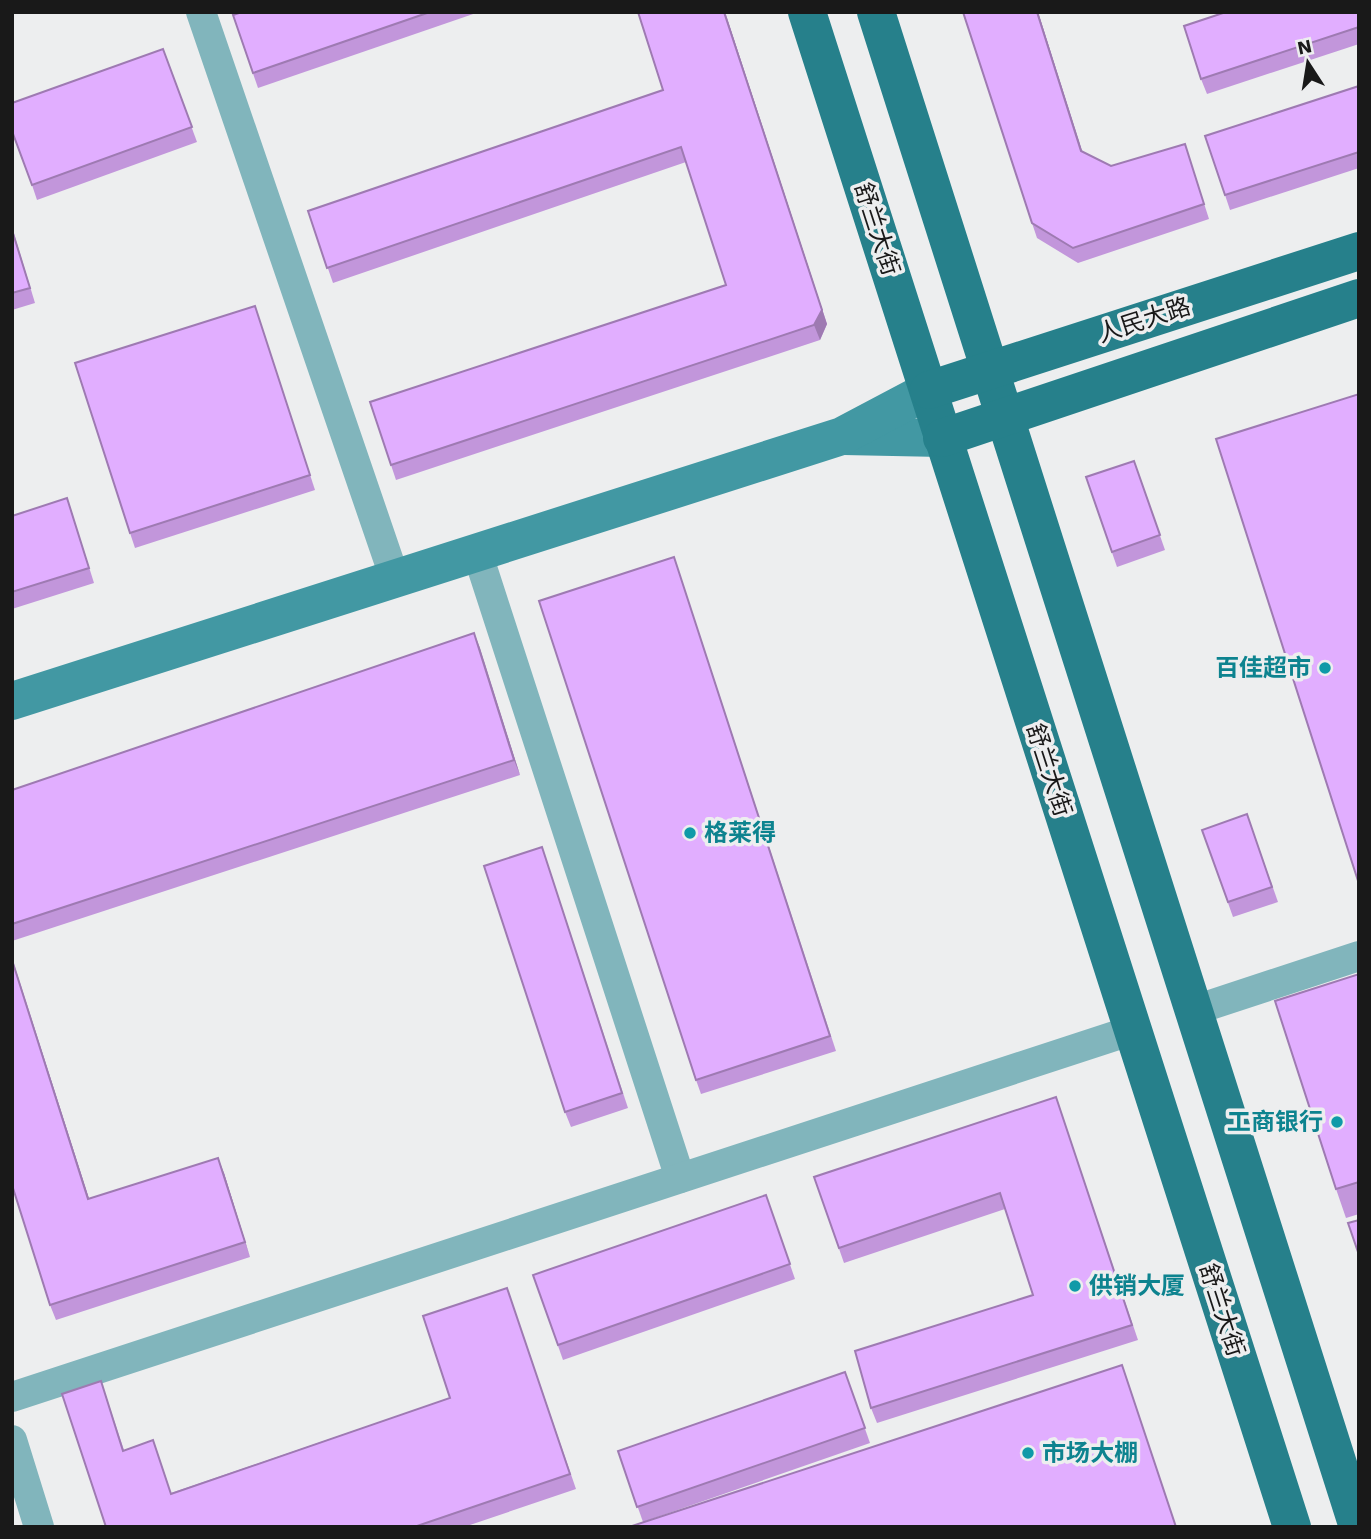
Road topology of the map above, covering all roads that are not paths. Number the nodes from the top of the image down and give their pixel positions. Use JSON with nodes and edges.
{"nodes":[{"id":1,"x":201,"y":12,"type":"edge"},
{"id":2,"x":807,"y":12,"type":"edge"},
{"id":3,"x":876,"y":12,"type":"edge"},
{"id":4,"x":1359,"y":251,"type":"edge"},
{"id":5,"x":1359,"y":298,"type":"edge"},
{"id":6,"x":991,"y":369,"type":"junction"},
{"id":7,"x":929,"y":390,"type":"junction"},
{"id":8,"x":1006,"y":416,"type":"junction"},
{"id":9,"x":842,"y":436,"type":"junction"},
{"id":10,"x":942,"y":438,"type":"junction"},
{"id":11,"x":477,"y":552,"type":"junction"},
{"id":12,"x":395,"y":579,"type":"junction"},
{"id":13,"x":12,"y":701,"type":"edge"},
{"id":14,"x":1359,"y":956,"type":"edge"},
{"id":15,"x":1195,"y":1010,"type":"junction"},
{"id":16,"x":1133,"y":1030,"type":"junction"},
{"id":17,"x":680,"y":1178,"type":"junction"},
{"id":18,"x":12,"y":1397,"type":"edge"},
{"id":19,"x":12,"y":1440,"type":"edge"},
{"id":20,"x":39,"y":1527,"type":"edge"},
{"id":21,"x":1292,"y":1527,"type":"edge"},
{"id":22,"x":1358,"y":1527,"type":"edge"}],
"edges":[{"from":1,"to":12,"type":"street"},
{"from":2,"to":7,"type":"main road","name":"舒兰大街"},
{"from":3,"to":6,"type":"main road"},
{"from":4,"to":6,"type":"main road","name":"人民大路"},
{"from":5,"to":8,"type":"main road","name":"人民大路"},
{"from":6,"to":7,"type":"main road","name":"人民大路"},
{"from":6,"to":8,"type":"main road"},
{"from":7,"to":9,"type":"main road"},
{"from":7,"to":10,"type":"main road","name":"舒兰大街"},
{"from":8,"to":10,"type":"main road","name":"人民大路"},
{"from":8,"to":15,"type":"main road"},
{"from":9,"to":10,"type":"main road"},
{"from":9,"to":11,"type":"main road"},
{"from":10,"to":16,"type":"main road","name":"舒兰大街"},
{"from":11,"to":12,"type":"main road"},
{"from":11,"to":17,"type":"street"},
{"from":12,"to":13,"type":"main road"},
{"from":14,"to":15,"type":"street"},
{"from":15,"to":22,"type":"main road"},
{"from":16,"to":17,"type":"street"},
{"from":16,"to":21,"type":"main road","name":"舒兰大街"},
{"from":17,"to":18,"type":"street"},
{"from":19,"to":20,"type":"street"}]}
